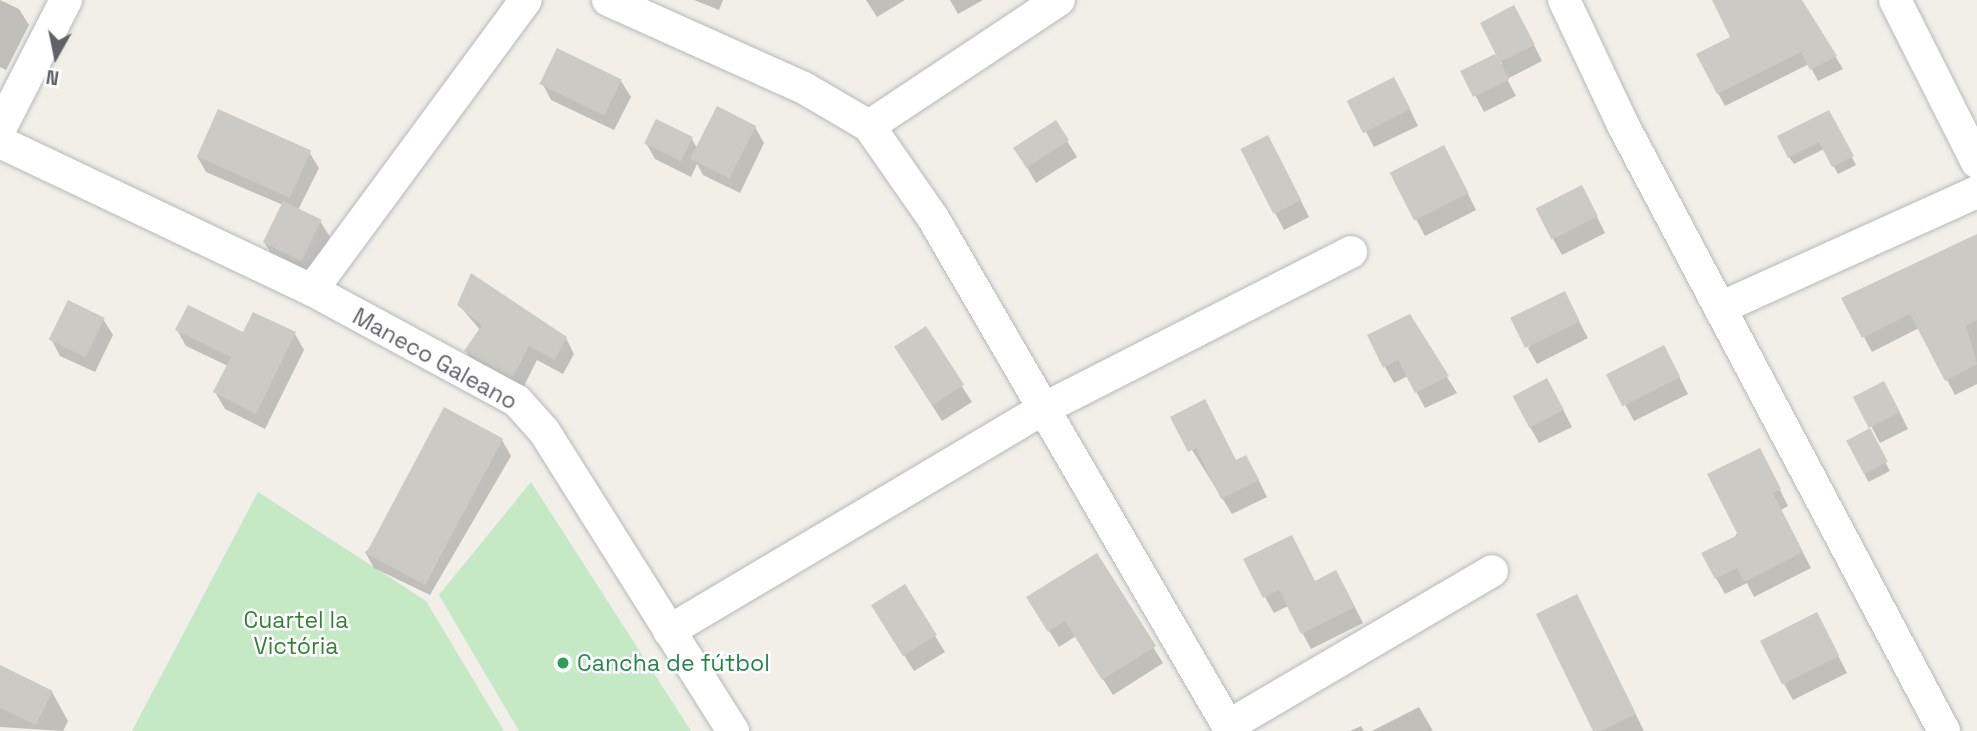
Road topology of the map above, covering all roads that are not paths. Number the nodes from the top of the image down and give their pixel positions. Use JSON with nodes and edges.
{"nodes":[{"id":1,"x":66,"y":0,"type":"edge"},
{"id":2,"x":526,"y":0,"type":"edge"},
{"id":3,"x":608,"y":0,"type":"edge"},
{"id":4,"x":1059,"y":0,"type":"edge"},
{"id":5,"x":1564,"y":0,"type":"edge"},
{"id":6,"x":1895,"y":0,"type":"edge"},
{"id":7,"x":869,"y":126,"type":"junction"},
{"id":8,"x":0,"y":129,"type":"edge"},
{"id":9,"x":0,"y":142,"type":"edge"},
{"id":10,"x":1977,"y":162,"type":"edge"},
{"id":11,"x":1977,"y":192,"type":"edge"},
{"id":12,"x":1351,"y":252,"type":"dead end"},
{"id":13,"x":312,"y":290,"type":"junction"},
{"id":14,"x":1720,"y":308,"type":"junction"},
{"id":15,"x":1041,"y":410,"type":"junction"},
{"id":16,"x":1492,"y":571,"type":"dead end"},
{"id":17,"x":669,"y":631,"type":"junction"},
{"id":18,"x":1229,"y":729,"type":"edge"},
{"id":19,"x":733,"y":731,"type":"edge"},
{"id":20,"x":1944,"y":731,"type":"edge"}],
"edges":[{"from":1,"to":8,"type":"street"},
{"from":2,"to":13,"type":"street"},
{"from":3,"to":7,"type":"street"},
{"from":4,"to":7,"type":"street"},
{"from":5,"to":14,"type":"street"},
{"from":6,"to":10,"type":"street"},
{"from":7,"to":15,"type":"street"},
{"from":9,"to":13,"type":"street","name":"Maneco Galeano"},
{"from":11,"to":14,"type":"street"},
{"from":12,"to":15,"type":"street"},
{"from":13,"to":17,"type":"street","name":"Maneco Galeano"},
{"from":14,"to":20,"type":"street"},
{"from":15,"to":17,"type":"street"},
{"from":15,"to":18,"type":"street"},
{"from":16,"to":18,"type":"street"},
{"from":17,"to":19,"type":"street","name":"Maneco Galeano"}]}
